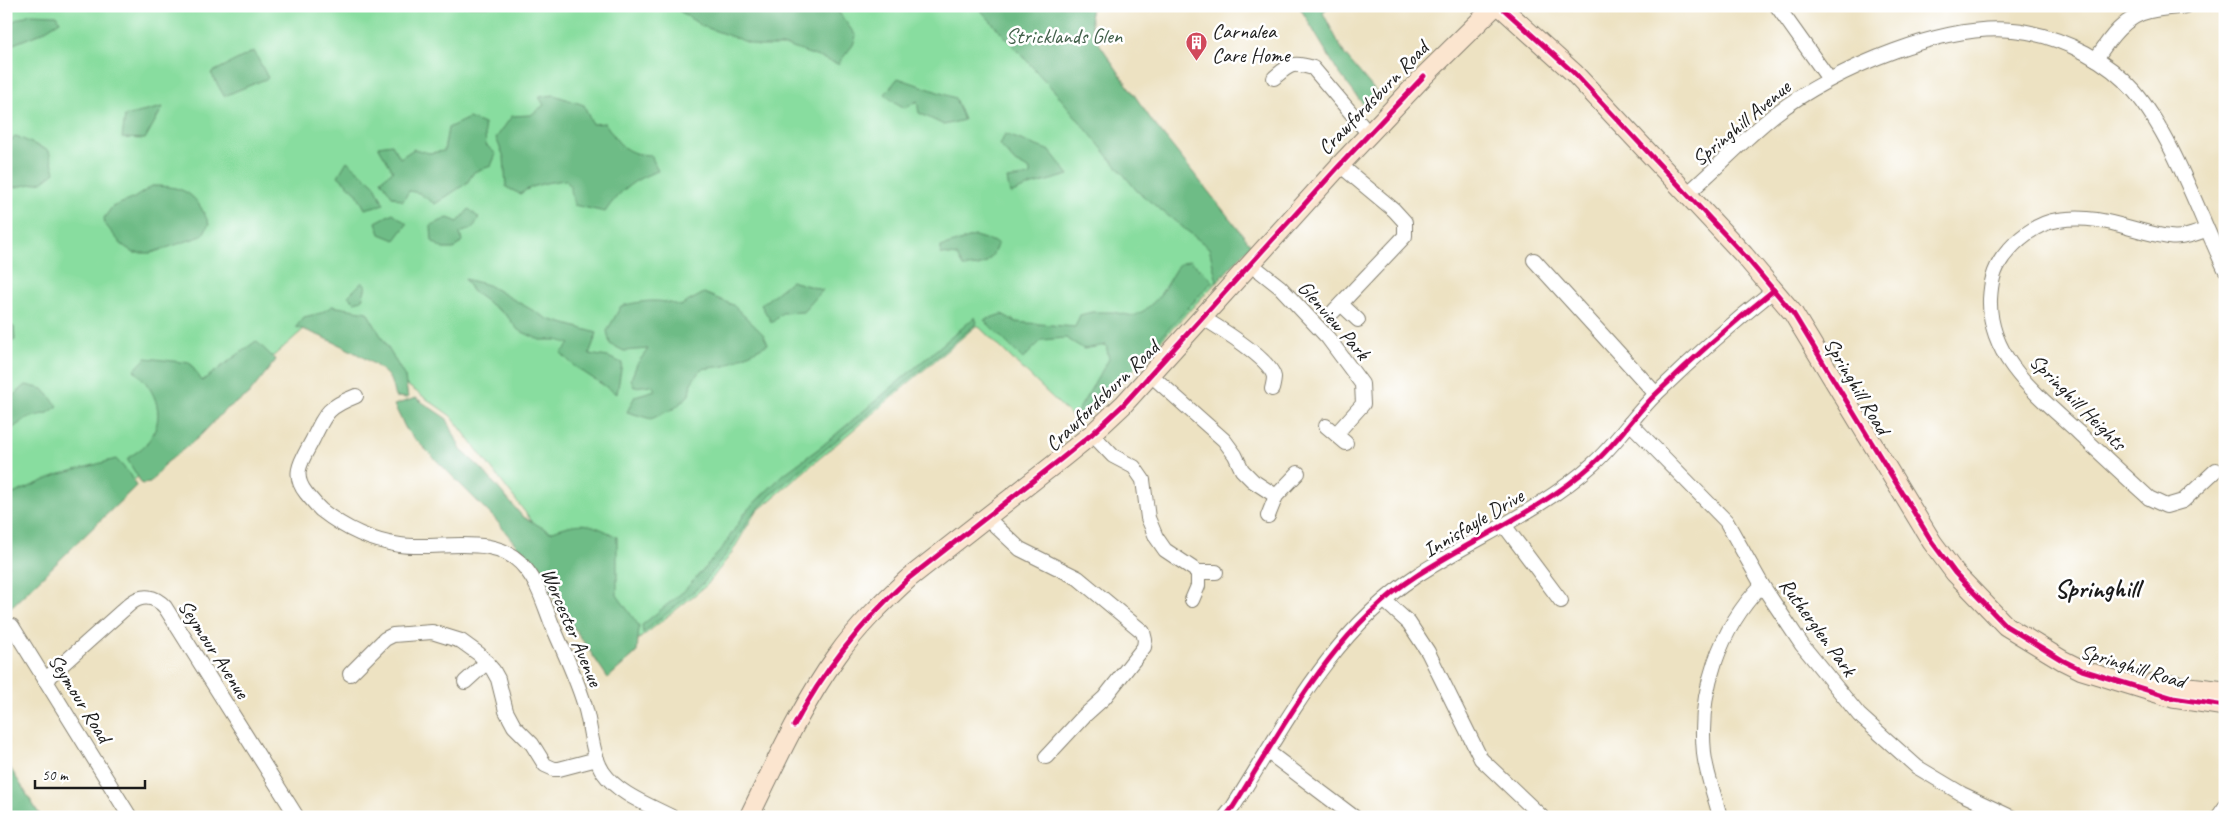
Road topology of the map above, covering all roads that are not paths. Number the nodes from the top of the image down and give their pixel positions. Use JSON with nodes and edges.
{"nodes":[{"id":1,"x":1495,"y":6,"type":"edge"},
{"id":2,"x":1500,"y":6,"type":"edge"},
{"id":3,"x":1777,"y":6,"type":"edge"},
{"id":4,"x":2185,"y":6,"type":"edge"},
{"id":5,"x":2096,"y":60,"type":"junction"},
{"id":6,"x":1274,"y":78,"type":"dead end"},
{"id":7,"x":1829,"y":79,"type":"junction"},
{"id":8,"x":1369,"y":134,"type":"junction"},
{"id":9,"x":1340,"y":165,"type":"junction"},
{"id":10,"x":1687,"y":194,"type":"junction"},
{"id":11,"x":2206,"y":230,"type":"junction"},
{"id":12,"x":1534,"y":260,"type":"dead end"},
{"id":13,"x":1251,"y":264,"type":"junction"},
{"id":14,"x":2225,"y":269,"type":"edge"},
{"id":15,"x":1774,"y":290,"type":"junction"},
{"id":16,"x":1202,"y":318,"type":"junction"},
{"id":17,"x":1358,"y":320,"type":"dead end"},
{"id":18,"x":1151,"y":375,"type":"junction"},
{"id":19,"x":1272,"y":389,"type":"dead end"},
{"id":20,"x":1656,"y":394,"type":"junction"},
{"id":21,"x":356,"y":396,"type":"dead end"},
{"id":22,"x":1630,"y":422,"type":"junction"},
{"id":23,"x":1092,"y":434,"type":"junction"},
{"id":24,"x":1336,"y":434,"type":"dead end"},
{"id":25,"x":2216,"y":470,"type":"dead end"},
{"id":26,"x":1298,"y":473,"type":"dead end"},
{"id":27,"x":1276,"y":496,"type":"junction"},
{"id":28,"x":1268,"y":516,"type":"dead end"},
{"id":29,"x":986,"y":517,"type":"junction"},
{"id":30,"x":1504,"y":525,"type":"junction"},
{"id":31,"x":1198,"y":572,"type":"junction"},
{"id":32,"x":1216,"y":572,"type":"dead end"},
{"id":33,"x":1762,"y":585,"type":"junction"},
{"id":34,"x":1192,"y":600,"type":"dead end"},
{"id":35,"x":1385,"y":601,"type":"junction"},
{"id":36,"x":1561,"y":601,"type":"dead end"},
{"id":37,"x":12,"y":626,"type":"dead end"},
{"id":38,"x":487,"y":662,"type":"junction"},
{"id":39,"x":350,"y":674,"type":"dead end"},
{"id":40,"x":2109,"y":679,"type":"junction"},
{"id":41,"x":44,"y":680,"type":"junction"},
{"id":42,"x":465,"y":682,"type":"dead end"},
{"id":43,"x":2225,"y":692,"type":"edge"},
{"id":44,"x":2225,"y":706,"type":"edge"},
{"id":45,"x":1268,"y":752,"type":"junction"},
{"id":46,"x":1046,"y":757,"type":"dead end"},
{"id":47,"x":597,"y":759,"type":"junction"},
{"id":48,"x":2225,"y":808,"type":"edge"},
{"id":49,"x":130,"y":817,"type":"edge"},
{"id":50,"x":297,"y":817,"type":"edge"},
{"id":51,"x":672,"y":817,"type":"edge"},
{"id":52,"x":750,"y":817,"type":"edge"},
{"id":53,"x":1225,"y":817,"type":"edge"},
{"id":54,"x":1354,"y":817,"type":"edge"},
{"id":55,"x":1542,"y":817,"type":"edge"},
{"id":56,"x":1720,"y":817,"type":"edge"},
{"id":57,"x":2011,"y":817,"type":"edge"},
{"id":58,"x":2218,"y":817,"type":"edge"}],
"edges":[{"from":1,"to":8,"type":"street","name":"Crawfordsburn Road"},
{"from":2,"to":10,"type":"street","name":"Springhill Road"},
{"from":3,"to":7,"type":"street"},
{"from":4,"to":5,"type":"street"},
{"from":5,"to":7,"type":"street","name":"Springhill Avenue"},
{"from":5,"to":11,"type":"street","name":"Springhill Avenue"},
{"from":6,"to":8,"type":"street"},
{"from":7,"to":10,"type":"street","name":"Springhill Avenue"},
{"from":8,"to":9,"type":"street","name":"Crawfordsburn Road"},
{"from":9,"to":13,"type":"street","name":"Crawfordsburn Road"},
{"from":9,"to":17,"type":"street"},
{"from":10,"to":15,"type":"street","name":"Springhill Road"},
{"from":11,"to":14,"type":"street","name":"Springhill Avenue"},
{"from":11,"to":25,"type":"street","name":"Springhill Heights"},
{"from":12,"to":20,"type":"street"},
{"from":13,"to":16,"type":"street","name":"Crawfordsburn Road"},
{"from":13,"to":24,"type":"street","name":"Glenview Park"},
{"from":15,"to":20,"type":"street","name":"Innisfayle Drive"},
{"from":15,"to":40,"type":"street","name":"Springhill Road"},
{"from":16,"to":18,"type":"street","name":"Crawfordsburn Road"},
{"from":16,"to":19,"type":"street"},
{"from":18,"to":23,"type":"street","name":"Crawfordsburn Road"},
{"from":18,"to":27,"type":"street"},
{"from":20,"to":22,"type":"street","name":"Innisfayle Drive"},
{"from":21,"to":47,"type":"street","name":"Worcester Avenue"},
{"from":22,"to":30,"type":"street","name":"Innisfayle Drive"},
{"from":22,"to":33,"type":"street","name":"Rutherglen Park"},
{"from":23,"to":29,"type":"street","name":"Crawfordsburn Road"},
{"from":23,"to":31,"type":"street"},
{"from":26,"to":27,"type":"street"},
{"from":27,"to":28,"type":"street"},
{"from":29,"to":46,"type":"street"},
{"from":29,"to":52,"type":"street","name":"Crawfordsburn Road"},
{"from":30,"to":35,"type":"street","name":"Innisfayle Drive"},
{"from":30,"to":36,"type":"street"},
{"from":31,"to":32,"type":"street"},
{"from":31,"to":34,"type":"street"},
{"from":33,"to":56,"type":"street"},
{"from":33,"to":57,"type":"street","name":"Rutherglen Park"},
{"from":35,"to":45,"type":"street","name":"Innisfayle Drive"},
{"from":35,"to":55,"type":"street"},
{"from":37,"to":41,"type":"street","name":"Seymour Road"},
{"from":38,"to":39,"type":"street"},
{"from":38,"to":42,"type":"street"},
{"from":38,"to":47,"type":"street"},
{"from":40,"to":43,"type":"street","name":"Springhill Road"},
{"from":40,"to":44,"type":"street","name":"Springhill Road"},
{"from":41,"to":49,"type":"street","name":"Seymour Road"},
{"from":41,"to":50,"type":"street","name":"Seymour Avenue"},
{"from":45,"to":53,"type":"street","name":"Innisfayle Drive"},
{"from":45,"to":54,"type":"street"},
{"from":47,"to":51,"type":"street","name":"Worcester Avenue"},
{"from":48,"to":58,"type":"street"}]}
